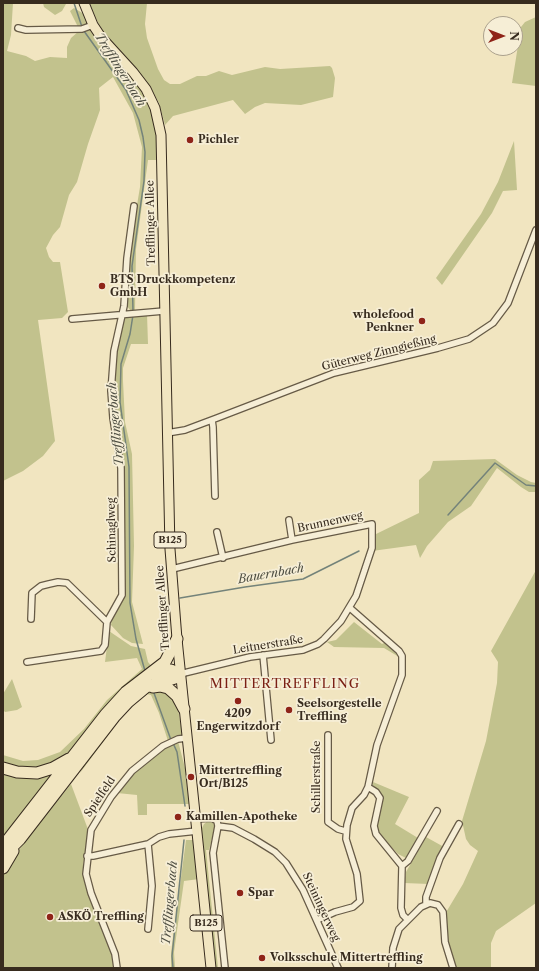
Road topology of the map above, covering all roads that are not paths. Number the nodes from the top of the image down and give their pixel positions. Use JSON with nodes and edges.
{"nodes":[{"id":1,"x":84,"y":3,"type":"edge"},
{"id":2,"x":91,"y":26,"type":"junction"},
{"id":3,"x":18,"y":28,"type":"dead end"},
{"id":4,"x":134,"y":206,"type":"dead end"},
{"id":5,"x":536,"y":230,"type":"edge"},
{"id":6,"x":164,"y":310,"type":"junction"},
{"id":7,"x":125,"y":314,"type":"junction"},
{"id":8,"x":72,"y":319,"type":"dead end"},
{"id":9,"x":212,"y":420,"type":"junction"},
{"id":10,"x":169,"y":432,"type":"junction"},
{"id":11,"x":215,"y":496,"type":"dead end"},
{"id":12,"x":289,"y":520,"type":"dead end"},
{"id":13,"x":372,"y":524,"type":"joint"},
{"id":14,"x":217,"y":532,"type":"dead end"},
{"id":15,"x":292,"y":540,"type":"junction"},
{"id":16,"x":223,"y":558,"type":"junction"},
{"id":17,"x":172,"y":569,"type":"junction"},
{"id":18,"x":350,"y":608,"type":"junction"},
{"id":19,"x":31,"y":619,"type":"dead end"},
{"id":20,"x":106,"y":622,"type":"junction"},
{"id":21,"x":177,"y":639,"type":"junction"},
{"id":22,"x":263,"y":655,"type":"junction"},
{"id":23,"x":27,"y":662,"type":"dead end"},
{"id":24,"x":152,"y":674,"type":"junction"},
{"id":25,"x":180,"y":674,"type":"junction"},
{"id":26,"x":139,"y":692,"type":"junction"},
{"id":27,"x":184,"y":709,"type":"junction"},
{"id":28,"x":328,"y":735,"type":"dead end"},
{"id":29,"x":182,"y":739,"type":"junction"},
{"id":30,"x":272,"y":740,"type":"dead end"},
{"id":31,"x":72,"y":757,"type":"junction"},
{"id":32,"x":3,"y":768,"type":"edge"},
{"id":33,"x":368,"y":787,"type":"junction"},
{"id":34,"x":437,"y":811,"type":"dead end"},
{"id":35,"x":195,"y":819,"type":"junction"},
{"id":36,"x":459,"y":824,"type":"dead end"},
{"id":37,"x":218,"y":826,"type":"junction"},
{"id":38,"x":197,"y":831,"type":"junction"},
{"id":39,"x":345,"y":832,"type":"junction"},
{"id":40,"x":20,"y":838,"type":"junction"},
{"id":41,"x":148,"y":844,"type":"junction"},
{"id":42,"x":3,"y":846,"type":"edge"},
{"id":43,"x":3,"y":856,"type":"edge"},
{"id":44,"x":87,"y":856,"type":"junction"},
{"id":45,"x":402,"y":866,"type":"junction"},
{"id":46,"x":3,"y":868,"type":"edge"},
{"id":47,"x":426,"y":903,"type":"junction"},
{"id":48,"x":317,"y":920,"type":"junction"},
{"id":49,"x":408,"y":920,"type":"junction"},
{"id":50,"x":148,"y":929,"type":"dead end"},
{"id":51,"x":117,"y":968,"type":"edge"},
{"id":52,"x":211,"y":968,"type":"edge"},
{"id":53,"x":225,"y":968,"type":"edge"},
{"id":54,"x":338,"y":968,"type":"edge"},
{"id":55,"x":392,"y":968,"type":"edge"},
{"id":56,"x":453,"y":968,"type":"edge"}],
"edges":[{"from":1,"to":2,"type":"main road","number":"B125"},
{"from":2,"to":3,"type":"street"},
{"from":2,"to":6,"type":"main road","name":"Trefflinger Allee","number":"B125"},
{"from":4,"to":7,"type":"street","name":"Schinaglweg"},
{"from":5,"to":9,"type":"street","name":"Güterweg Zinngießing"},
{"from":6,"to":7,"type":"street"},
{"from":6,"to":10,"type":"main road","name":"Trefflinger Allee","number":"B125"},
{"from":7,"to":8,"type":"street"},
{"from":7,"to":20,"type":"street","name":"Schinaglweg"},
{"from":9,"to":10,"type":"street","name":"Güterweg Zinngießing"},
{"from":9,"to":11,"type":"street"},
{"from":10,"to":17,"type":"main road","name":"Trefflinger Allee","number":"B125"},
{"from":12,"to":15,"type":"street","name":"Brunnenweg"},
{"from":13,"to":15,"type":"street","name":"Brunnenweg"},
{"from":13,"to":18,"type":"street","name":"Leitnerstraße"},
{"from":14,"to":16,"type":"street"},
{"from":15,"to":16,"type":"street","name":"Brunnenweg"},
{"from":16,"to":17,"type":"street","name":"Brunnenweg"},
{"from":17,"to":21,"type":"main road","name":"Trefflinger Allee","number":"B125"},
{"from":18,"to":22,"type":"street","name":"Leitnerstraße"},
{"from":18,"to":33,"type":"street"},
{"from":19,"to":20,"type":"street"},
{"from":20,"to":23,"type":"street"},
{"from":21,"to":24,"type":"highway"},
{"from":21,"to":25,"type":"main road","name":"Trefflinger Allee","number":"B125"},
{"from":22,"to":25,"type":"street","name":"Leitnerstraße"},
{"from":22,"to":30,"type":"street"},
{"from":24,"to":25,"type":"highway"},
{"from":24,"to":31,"type":"highway"},
{"from":25,"to":26,"type":"highway"},
{"from":25,"to":27,"type":"main road","name":"Trefflinger Allee","number":"B125"},
{"from":26,"to":27,"type":"highway"},
{"from":26,"to":40,"type":"highway"},
{"from":27,"to":29,"type":"main road","name":"Trefflinger Allee","number":"B125"},
{"from":28,"to":39,"type":"street","name":"Schillerstraße"},
{"from":29,"to":35,"type":"main road","name":"Trefflinger Allee","number":"B125"},
{"from":29,"to":44,"type":"street","name":"Spielfeld"},
{"from":31,"to":32,"type":"highway"},
{"from":31,"to":42,"type":"highway"},
{"from":33,"to":39,"type":"street"},
{"from":33,"to":45,"type":"street"},
{"from":34,"to":45,"type":"street"},
{"from":35,"to":37,"type":"street","name":"Steiningerweg"},
{"from":35,"to":38,"type":"main road","name":"Trefflinger Allee","number":"B125"},
{"from":36,"to":47,"type":"street"},
{"from":37,"to":48,"type":"street","name":"Steiningerweg"},
{"from":37,"to":53,"type":"street"},
{"from":38,"to":41,"type":"street"},
{"from":38,"to":52,"type":"main road","name":"Trefflinger Allee","number":"B125"},
{"from":39,"to":48,"type":"street"},
{"from":40,"to":43,"type":"highway"},
{"from":40,"to":46,"type":"highway"},
{"from":41,"to":44,"type":"street"},
{"from":41,"to":50,"type":"street"},
{"from":44,"to":51,"type":"street","name":"Spielfeld"},
{"from":45,"to":49,"type":"street"},
{"from":47,"to":49,"type":"street"},
{"from":47,"to":56,"type":"street"},
{"from":48,"to":54,"type":"street","name":"Steiningerweg"},
{"from":49,"to":55,"type":"street"}]}
